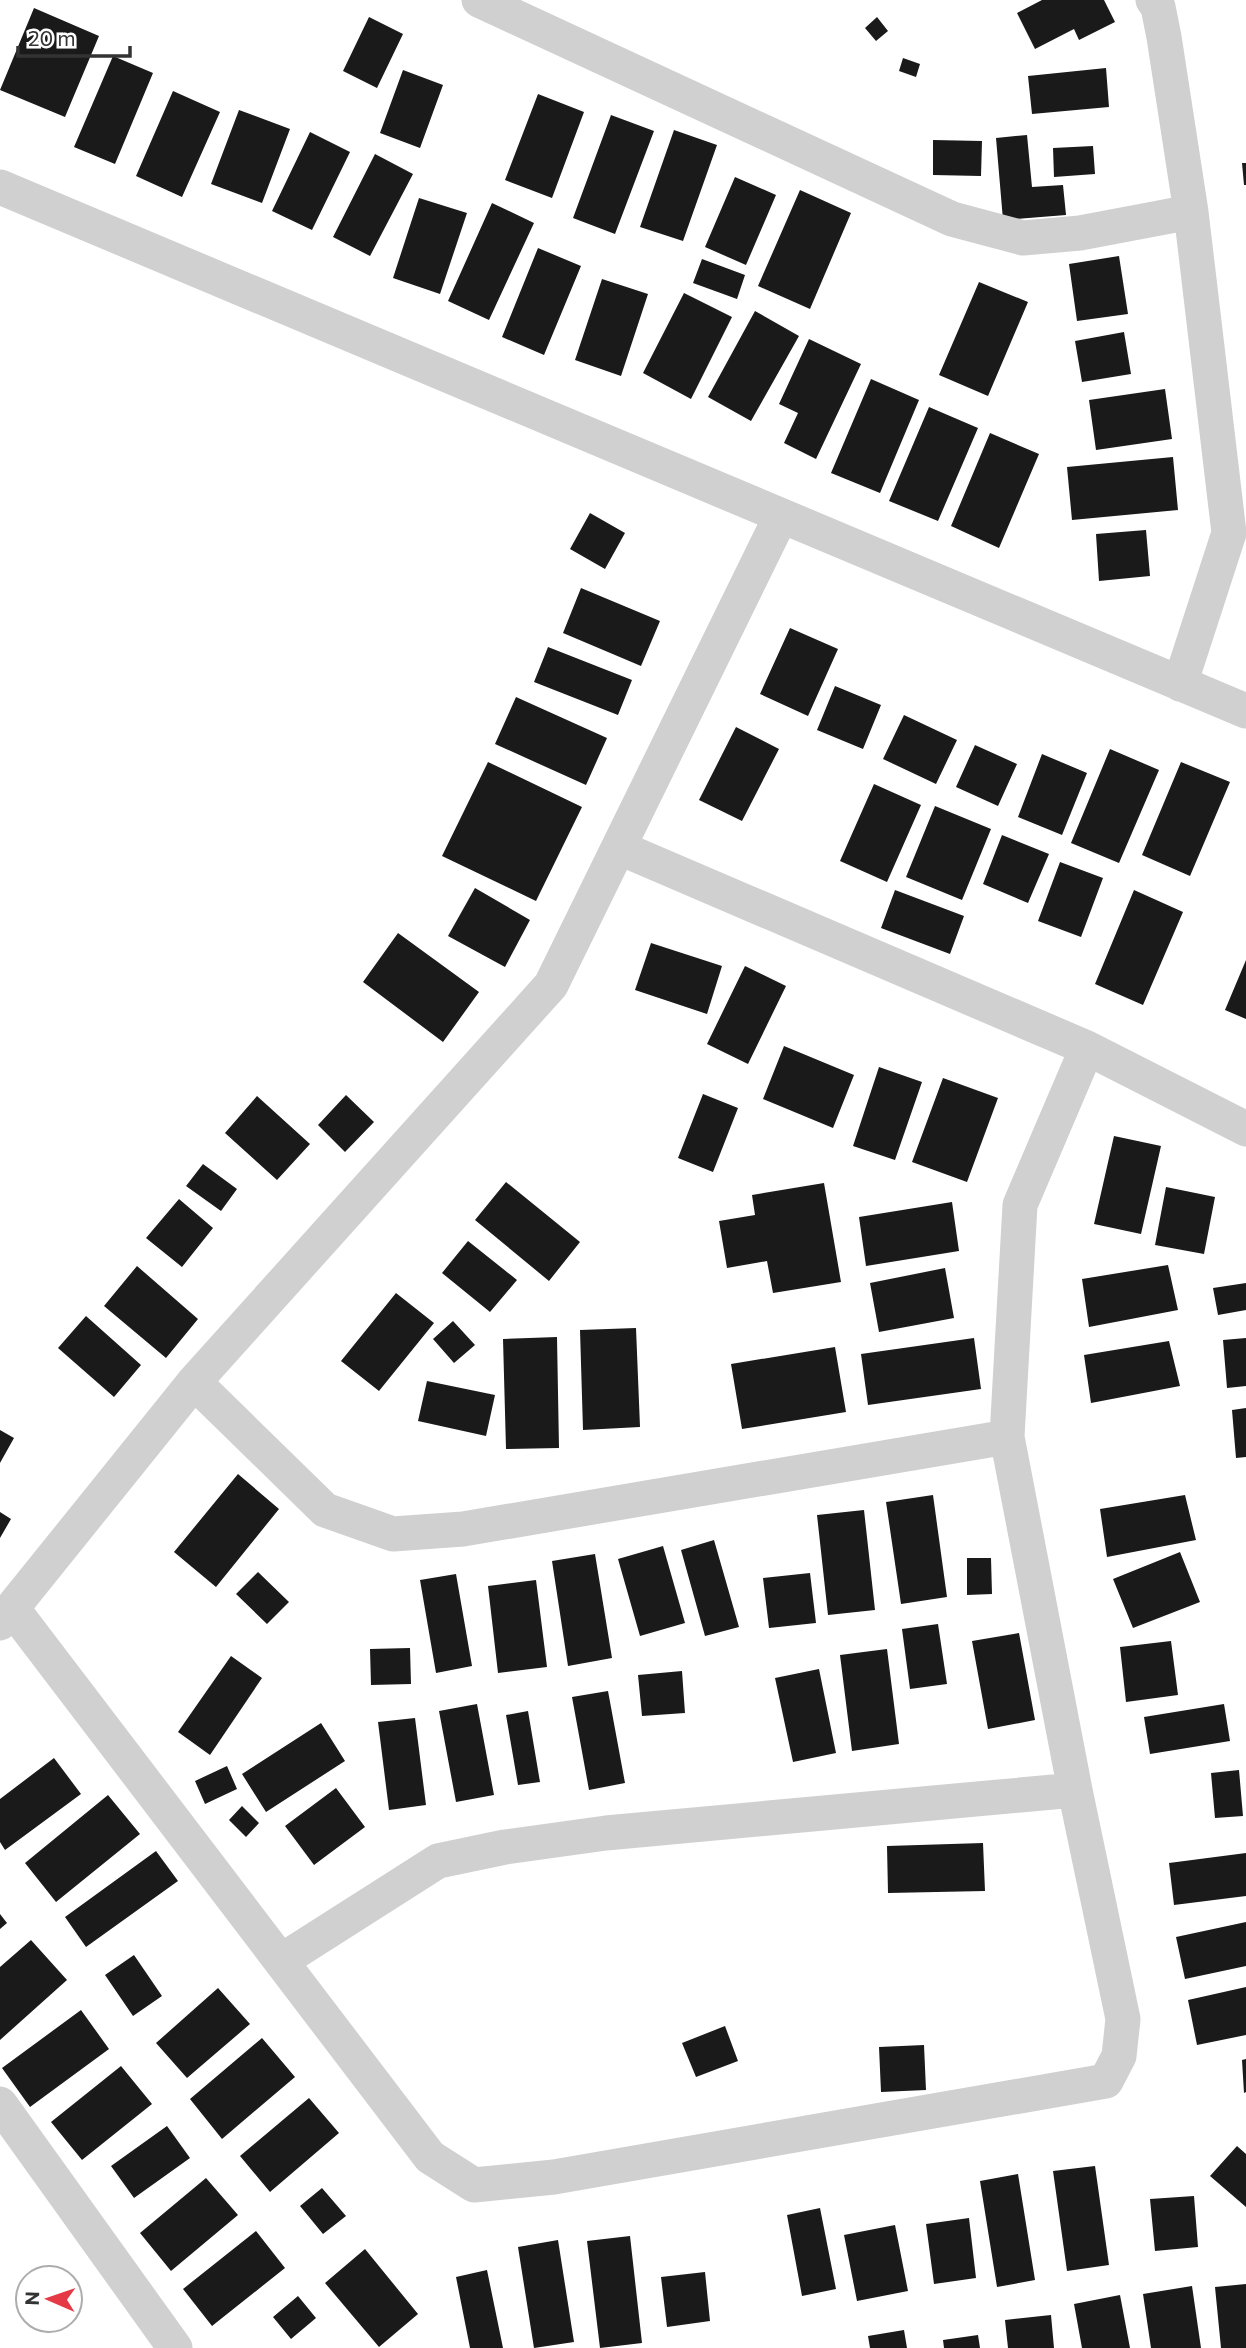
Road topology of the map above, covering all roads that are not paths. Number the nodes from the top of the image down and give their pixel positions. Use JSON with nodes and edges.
{"nodes":[{"id":1,"x":479,"y":0,"type":"edge"},
{"id":2,"x":1153,"y":0,"type":"edge"},
{"id":3,"x":0,"y":187,"type":"edge"},
{"id":4,"x":1191,"y":212,"type":"junction"},
{"id":5,"x":781,"y":516,"type":"junction"},
{"id":6,"x":1180,"y":684,"type":"junction"},
{"id":7,"x":1246,"y":711,"type":"edge"},
{"id":8,"x":620,"y":848,"type":"junction"},
{"id":9,"x":1087,"y":1048,"type":"junction"},
{"id":10,"x":1246,"y":1129,"type":"edge"},
{"id":11,"x":194,"y":1382,"type":"junction"},
{"id":12,"x":1007,"y":1437,"type":"junction"},
{"id":13,"x":6,"y":1616,"type":"edge"},
{"id":14,"x":1075,"y":1790,"type":"junction"},
{"id":15,"x":281,"y":1961,"type":"junction"},
{"id":16,"x":0,"y":2104,"type":"edge"},
{"id":17,"x":174,"y":2348,"type":"edge"}],
"edges":[{"from":1,"to":4,"type":"street"},
{"from":2,"to":4,"type":"street"},
{"from":3,"to":5,"type":"street"},
{"from":4,"to":6,"type":"street"},
{"from":5,"to":6,"type":"street"},
{"from":5,"to":8,"type":"street"},
{"from":6,"to":7,"type":"street"},
{"from":8,"to":9,"type":"street"},
{"from":8,"to":11,"type":"street"},
{"from":9,"to":10,"type":"street"},
{"from":9,"to":12,"type":"street"},
{"from":11,"to":12,"type":"street"},
{"from":11,"to":13,"type":"street"},
{"from":12,"to":14,"type":"street"},
{"from":13,"to":15,"type":"street"},
{"from":14,"to":15,"type":"street"},
{"from":14,"to":15,"type":"street"},
{"from":16,"to":17,"type":"street"}]}
